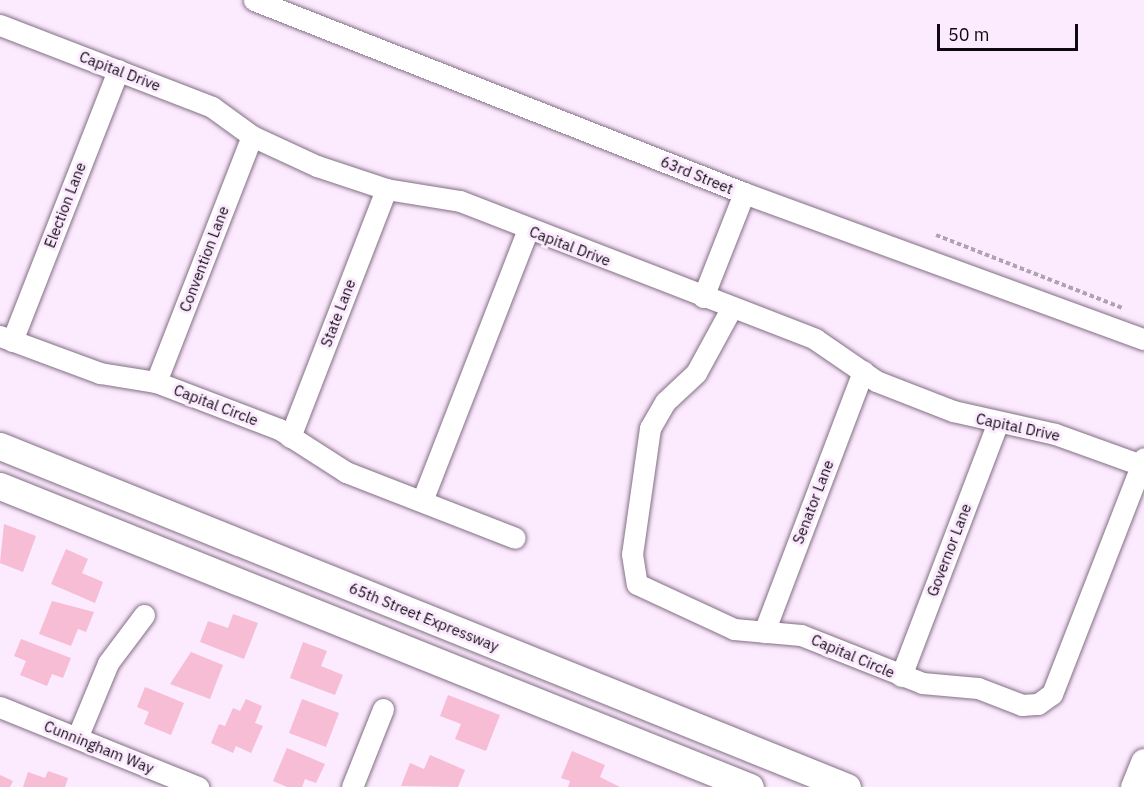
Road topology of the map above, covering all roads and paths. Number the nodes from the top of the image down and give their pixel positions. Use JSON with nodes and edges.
{"nodes":[{"id":1,"x":254,"y":0,"type":"edge"},
{"id":2,"x":0,"y":25,"type":"edge"},
{"id":3,"x":117,"y":70,"type":"junction"},
{"id":4,"x":252,"y":136,"type":"junction"},
{"id":5,"x":386,"y":189,"type":"junction"},
{"id":6,"x":744,"y":193,"type":"junction"},
{"id":7,"x":528,"y":229,"type":"junction"},
{"id":8,"x":936,"y":235,"type":"dead end"},
{"id":9,"x":703,"y":297,"type":"junction"},
{"id":10,"x":732,"y":307,"type":"junction"},
{"id":11,"x":1133,"y":312,"type":"dead end"},
{"id":12,"x":6,"y":339,"type":"edge"},
{"id":13,"x":1144,"y":339,"type":"edge"},
{"id":14,"x":863,"y":372,"type":"junction"},
{"id":15,"x":156,"y":382,"type":"junction"},
{"id":16,"x":997,"y":424,"type":"junction"},
{"id":17,"x":290,"y":437,"type":"junction"},
{"id":18,"x":0,"y":446,"type":"edge"},
{"id":19,"x":1142,"y":462,"type":"edge"},
{"id":20,"x":0,"y":486,"type":"edge"},
{"id":21,"x":422,"y":501,"type":"junction"},
{"id":22,"x":515,"y":538,"type":"dead end"},
{"id":23,"x":144,"y":615,"type":"dead end"},
{"id":24,"x":764,"y":632,"type":"junction"},
{"id":25,"x":901,"y":676,"type":"junction"},
{"id":26,"x":0,"y":707,"type":"edge"},
{"id":27,"x":383,"y":710,"type":"dead end"},
{"id":28,"x":76,"y":738,"type":"junction"},
{"id":29,"x":1144,"y":762,"type":"edge"},
{"id":30,"x":198,"y":787,"type":"edge"},
{"id":31,"x":352,"y":787,"type":"edge"},
{"id":32,"x":750,"y":787,"type":"edge"},
{"id":33,"x":847,"y":787,"type":"edge"},
{"id":34,"x":1134,"y":787,"type":"edge"}],
"edges":[{"from":1,"to":6,"type":"street","name":"63rd Street"},
{"from":2,"to":3,"type":"street","name":"Capital Drive"},
{"from":3,"to":4,"type":"street","name":"Capital Drive"},
{"from":3,"to":12,"type":"street","name":"Election Lane"},
{"from":4,"to":5,"type":"street","name":"Capital Drive"},
{"from":4,"to":15,"type":"street","name":"Convention Lane"},
{"from":5,"to":7,"type":"street","name":"Capital Drive"},
{"from":5,"to":17,"type":"street","name":"State Lane"},
{"from":6,"to":9,"type":"street"},
{"from":6,"to":13,"type":"street","name":"63rd Street"},
{"from":7,"to":9,"type":"street","name":"Capital Drive"},
{"from":7,"to":21,"type":"street"},
{"from":8,"to":11,"type":"path"},
{"from":9,"to":10,"type":"street","name":"Capital Drive"},
{"from":10,"to":14,"type":"street","name":"Capital Drive"},
{"from":10,"to":24,"type":"street","name":"Capital Circle"},
{"from":12,"to":15,"type":"street","name":"Capital Circle"},
{"from":14,"to":16,"type":"street","name":"Capital Drive"},
{"from":14,"to":24,"type":"street","name":"Senator Lane"},
{"from":15,"to":17,"type":"street","name":"Capital Circle"},
{"from":16,"to":19,"type":"street","name":"Capital Drive"},
{"from":16,"to":25,"type":"street","name":"Governor Lane"},
{"from":17,"to":21,"type":"street","name":"Capital Circle"},
{"from":18,"to":33,"type":"main road","name":"65th Street Expressway"},
{"from":19,"to":25,"type":"street","name":"Capital Circle"},
{"from":20,"to":32,"type":"main road"},
{"from":21,"to":22,"type":"street","name":"Capital Circle"},
{"from":23,"to":28,"type":"street"},
{"from":24,"to":25,"type":"street","name":"Capital Circle"},
{"from":26,"to":28,"type":"street","name":"Cunningham Way"},
{"from":27,"to":31,"type":"street"},
{"from":28,"to":30,"type":"street","name":"Cunningham Way"},
{"from":29,"to":34,"type":"main road"}]}
